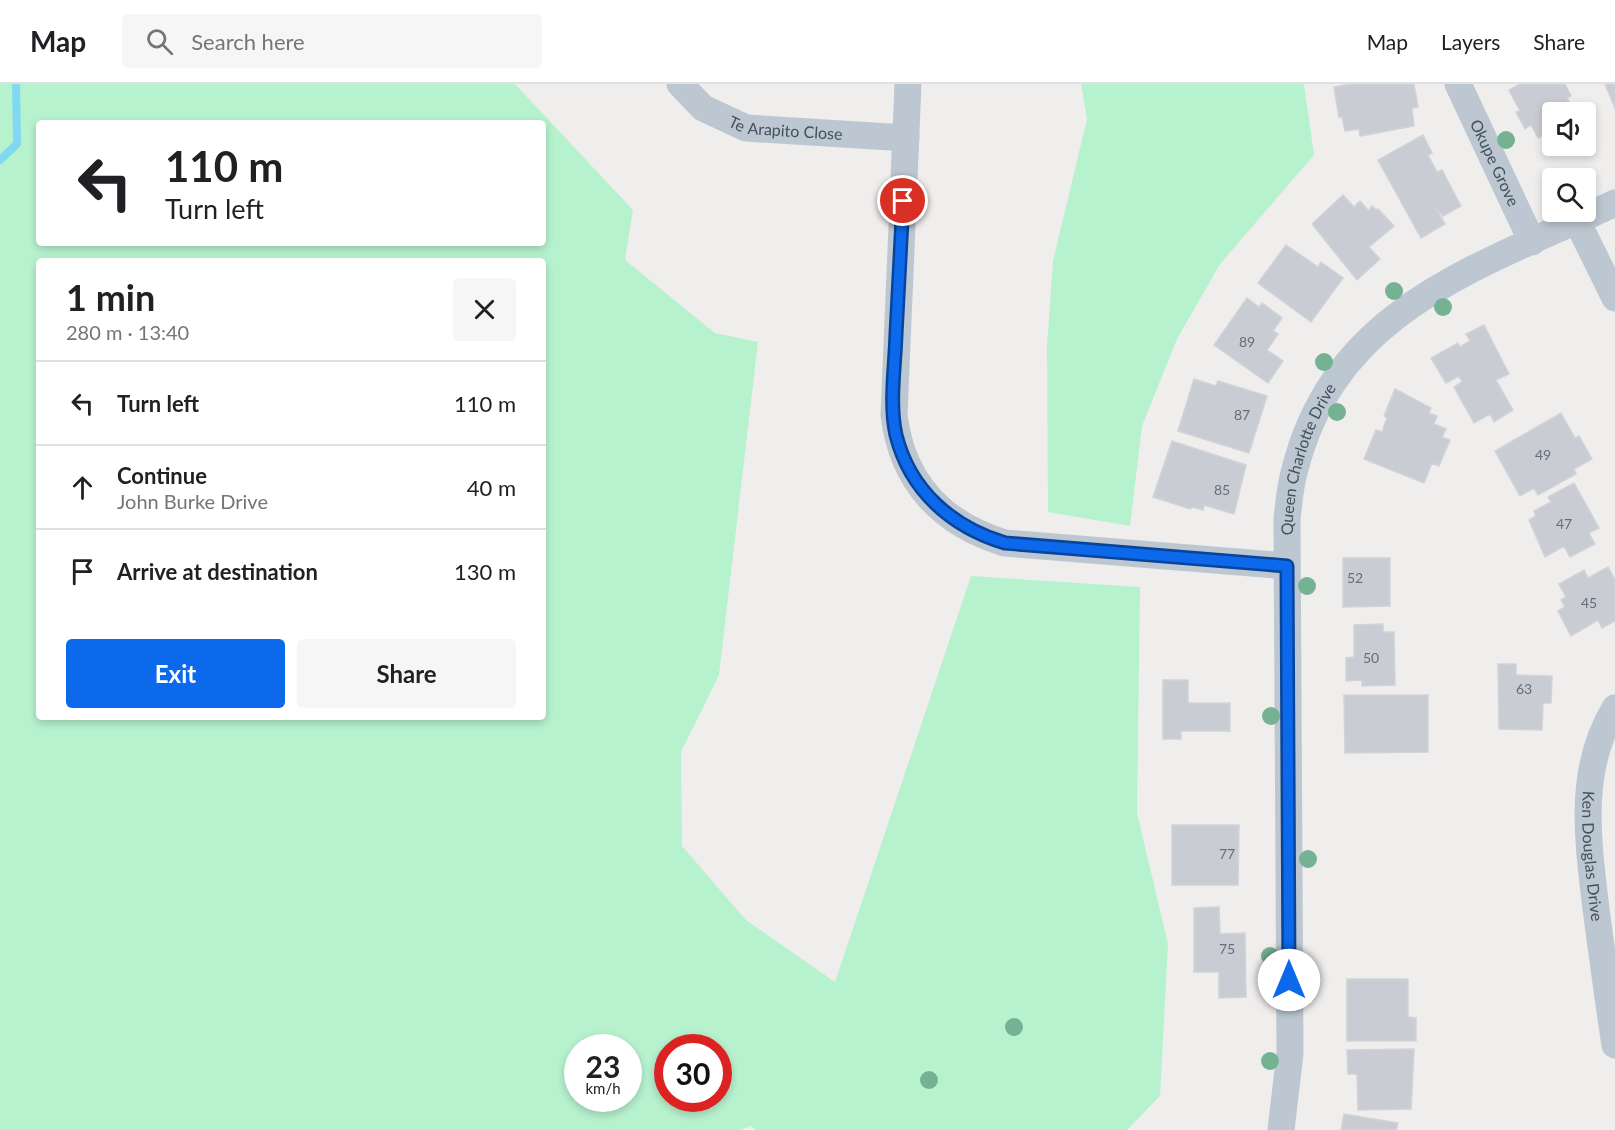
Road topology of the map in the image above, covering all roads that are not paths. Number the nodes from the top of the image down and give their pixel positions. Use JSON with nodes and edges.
{"nodes":[{"id":1,"x":680,"y":84,"type":"edge"},
{"id":2,"x":908,"y":84,"type":"edge"},
{"id":3,"x":1458,"y":84,"type":"edge"},
{"id":4,"x":906,"y":138,"type":"junction"},
{"id":5,"x":1615,"y":203,"type":"edge"},
{"id":6,"x":1596,"y":212,"type":"edge"},
{"id":7,"x":1575,"y":222,"type":"edge"},
{"id":8,"x":1577,"y":222,"type":"edge"},
{"id":9,"x":1532,"y":242,"type":"junction"},
{"id":10,"x":1615,"y":298,"type":"edge"},
{"id":11,"x":1287,"y":566,"type":"junction"},
{"id":12,"x":1615,"y":708,"type":"edge"},
{"id":13,"x":1615,"y":1045,"type":"edge"},
{"id":14,"x":1281,"y":1130,"type":"edge"}],
"edges":[{"from":1,"to":4,"type":"street","name":"Te Arapito Close"},
{"from":2,"to":4,"type":"street"},
{"from":3,"to":9,"type":"street","name":"Okupe Grove"},
{"from":4,"to":11,"type":"street"},
{"from":5,"to":6,"type":"street","name":"Queen Charlotte Drive"},
{"from":7,"to":9,"type":"street","name":"Queen Charlotte Drive"},
{"from":8,"to":10,"type":"street"},
{"from":9,"to":11,"type":"street","name":"Queen Charlotte Drive"},
{"from":11,"to":14,"type":"street","name":"Queen Charlotte Drive"},
{"from":12,"to":13,"type":"street","name":"Ken Douglas Drive"}]}
